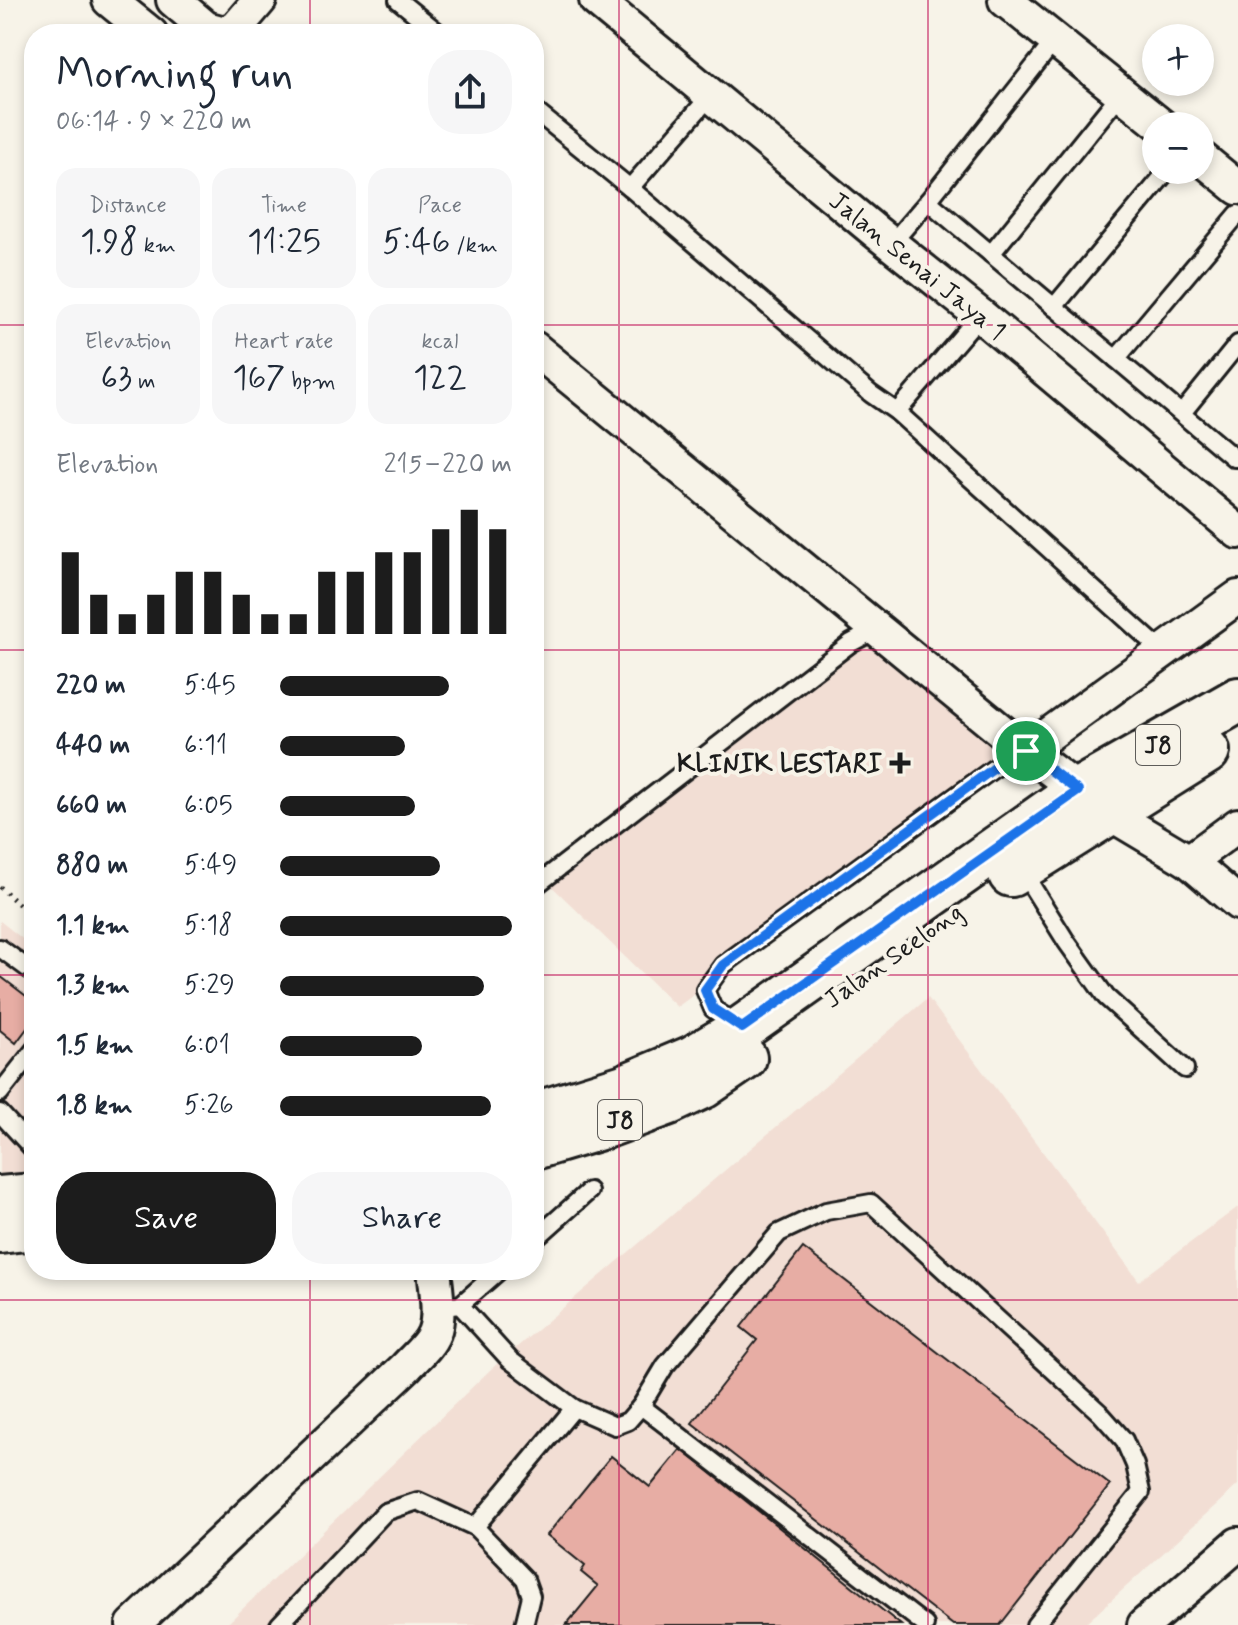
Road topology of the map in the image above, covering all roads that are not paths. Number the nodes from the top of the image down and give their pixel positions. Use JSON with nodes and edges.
{"nodes":[{"id":1,"x":109,"y":0,"type":"edge"},
{"id":2,"x":173,"y":0,"type":"edge"},
{"id":3,"x":260,"y":0,"type":"edge"},
{"id":4,"x":398,"y":0,"type":"edge"},
{"id":5,"x":596,"y":0,"type":"edge"},
{"id":6,"x":1005,"y":0,"type":"edge"},
{"id":7,"x":139,"y":24,"type":"edge"},
{"id":8,"x":201,"y":24,"type":"edge"},
{"id":9,"x":239,"y":24,"type":"edge"},
{"id":10,"x":428,"y":24,"type":"edge"},
{"id":11,"x":1056,"y":39,"type":"junction"},
{"id":12,"x":1121,"y":93,"type":"junction"},
{"id":13,"x":711,"y":95,"type":"junction"},
{"id":14,"x":1145,"y":112,"type":"edge"},
{"id":15,"x":544,"y":118,"type":"edge"},
{"id":16,"x":1214,"y":168,"type":"edge"},
{"id":17,"x":1156,"y":184,"type":"edge"},
{"id":18,"x":630,"y":188,"type":"junction"},
{"id":19,"x":1238,"y":188,"type":"edge"},
{"id":20,"x":928,"y":201,"type":"junction"},
{"id":21,"x":1238,"y":214,"type":"edge"},
{"id":22,"x":891,"y":244,"type":"junction"},
{"id":23,"x":991,"y":254,"type":"junction"},
{"id":24,"x":1054,"y":307,"type":"junction"},
{"id":25,"x":980,"y":315,"type":"junction"},
{"id":26,"x":1238,"y":344,"type":"edge"},
{"id":27,"x":544,"y":356,"type":"edge"},
{"id":28,"x":1116,"y":359,"type":"junction"},
{"id":29,"x":897,"y":412,"type":"junction"},
{"id":30,"x":1182,"y":413,"type":"junction"},
{"id":31,"x":1238,"y":458,"type":"edge"},
{"id":32,"x":1238,"y":532,"type":"edge"},
{"id":33,"x":1238,"y":597,"type":"edge"},
{"id":34,"x":877,"y":629,"type":"junction"},
{"id":35,"x":1163,"y":652,"type":"junction"},
{"id":36,"x":1238,"y":700,"type":"edge"},
{"id":37,"x":1238,"y":732,"type":"edge"},
{"id":38,"x":1026,"y":751,"type":"junction"},
{"id":39,"x":1093,"y":802,"type":"junction"},
{"id":40,"x":1238,"y":825,"type":"edge"},
{"id":41,"x":1189,"y":861,"type":"junction"},
{"id":42,"x":1020,"y":868,"type":"junction"},
{"id":43,"x":544,"y":879,"type":"edge"},
{"id":44,"x":1238,"y":903,"type":"edge"},
{"id":45,"x":0,"y":948,"type":"edge"},
{"id":46,"x":24,"y":966,"type":"edge"},
{"id":47,"x":742,"y":1028,"type":"junction"},
{"id":48,"x":24,"y":1063,"type":"edge"},
{"id":49,"x":1185,"y":1069,"type":"dead end"},
{"id":50,"x":0,"y":1093,"type":"edge"},
{"id":51,"x":544,"y":1112,"type":"edge"},
{"id":52,"x":0,"y":1113,"type":"edge"},
{"id":53,"x":24,"y":1139,"type":"edge"},
{"id":54,"x":544,"y":1144,"type":"edge"},
{"id":55,"x":589,"y":1191,"type":"dead end"},
{"id":56,"x":24,"y":1197,"type":"edge"},
{"id":57,"x":0,"y":1199,"type":"edge"},
{"id":58,"x":24,"y":1228,"type":"edge"},
{"id":59,"x":0,"y":1231,"type":"edge"},
{"id":60,"x":544,"y":1231,"type":"edge"},
{"id":61,"x":438,"y":1280,"type":"edge"},
{"id":62,"x":486,"y":1280,"type":"edge"},
{"id":63,"x":449,"y":1306,"type":"junction"},
{"id":64,"x":641,"y":1406,"type":"junction"},
{"id":65,"x":574,"y":1408,"type":"junction"},
{"id":66,"x":475,"y":1527,"type":"junction"},
{"id":67,"x":1231,"y":1561,"type":"edge"},
{"id":68,"x":133,"y":1625,"type":"edge"},
{"id":69,"x":279,"y":1625,"type":"edge"},
{"id":70,"x":524,"y":1625,"type":"edge"},
{"id":71,"x":925,"y":1625,"type":"edge"},
{"id":72,"x":1035,"y":1625,"type":"edge"},
{"id":73,"x":1144,"y":1625,"type":"edge"}],
"edges":[{"from":1,"to":7,"type":"street"},
{"from":2,"to":8,"type":"street"},
{"from":3,"to":9,"type":"street"},
{"from":4,"to":10,"type":"lane"},
{"from":5,"to":13,"type":"street","name":"Jalan Senai Jaya 1"},
{"from":6,"to":11,"type":"street"},
{"from":11,"to":12,"type":"street"},
{"from":11,"to":20,"type":"lane"},
{"from":12,"to":14,"type":"street"},
{"from":12,"to":23,"type":"lane"},
{"from":13,"to":18,"type":"lane"},
{"from":13,"to":22,"type":"street","name":"Jalan Senai Jaya 1"},
{"from":15,"to":18,"type":"lane"},
{"from":16,"to":19,"type":"street"},
{"from":17,"to":24,"type":"lane"},
{"from":18,"to":29,"type":"lane"},
{"from":20,"to":22,"type":"lane"},
{"from":20,"to":23,"type":"lane"},
{"from":21,"to":28,"type":"lane"},
{"from":22,"to":25,"type":"street","name":"Jalan Senai Jaya 1"},
{"from":23,"to":24,"type":"lane"},
{"from":24,"to":28,"type":"lane"},
{"from":25,"to":29,"type":"lane"},
{"from":25,"to":32,"type":"street","name":"Jalan Senai Jaya 1"},
{"from":26,"to":30,"type":"lane"},
{"from":27,"to":34,"type":"street"},
{"from":28,"to":30,"type":"lane"},
{"from":29,"to":35,"type":"lane"},
{"from":30,"to":31,"type":"lane"},
{"from":33,"to":35,"type":"street"},
{"from":34,"to":38,"type":"street"},
{"from":34,"to":43,"type":"lane"},
{"from":35,"to":38,"type":"street"},
{"from":36,"to":39,"type":"main road","name":"Jalan Seelong","number":"J8"},
{"from":37,"to":39,"type":"main road","name":"Jalan Seelong","number":"J8"},
{"from":38,"to":39,"type":"street"},
{"from":38,"to":47,"type":"lane"},
{"from":39,"to":41,"type":"street"},
{"from":39,"to":42,"type":"main road","name":"Jalan Seelong","number":"J8"},
{"from":39,"to":47,"type":"main road","name":"Jalan Seelong","number":"J8"},
{"from":40,"to":41,"type":"street"},
{"from":41,"to":44,"type":"street"},
{"from":42,"to":49,"type":"lane"},
{"from":42,"to":54,"type":"main road","name":"Jalan Seelong","number":"J8"},
{"from":45,"to":46,"type":"lane"},
{"from":47,"to":51,"type":"main road","name":"Jalan Seelong","number":"J8"},
{"from":48,"to":50,"type":"lane"},
{"from":52,"to":53,"type":"lane"},
{"from":55,"to":60,"type":"lane"},
{"from":56,"to":57,"type":"main road"},
{"from":58,"to":59,"type":"main road"},
{"from":61,"to":63,"type":"street"},
{"from":62,"to":63,"type":"lane"},
{"from":63,"to":65,"type":"lane"},
{"from":63,"to":68,"type":"street"},
{"from":64,"to":65,"type":"lane"},
{"from":64,"to":71,"type":"lane"},
{"from":64,"to":72,"type":"lane"},
{"from":65,"to":66,"type":"lane"},
{"from":66,"to":69,"type":"lane"},
{"from":66,"to":70,"type":"lane"},
{"from":67,"to":73,"type":"street"}]}
